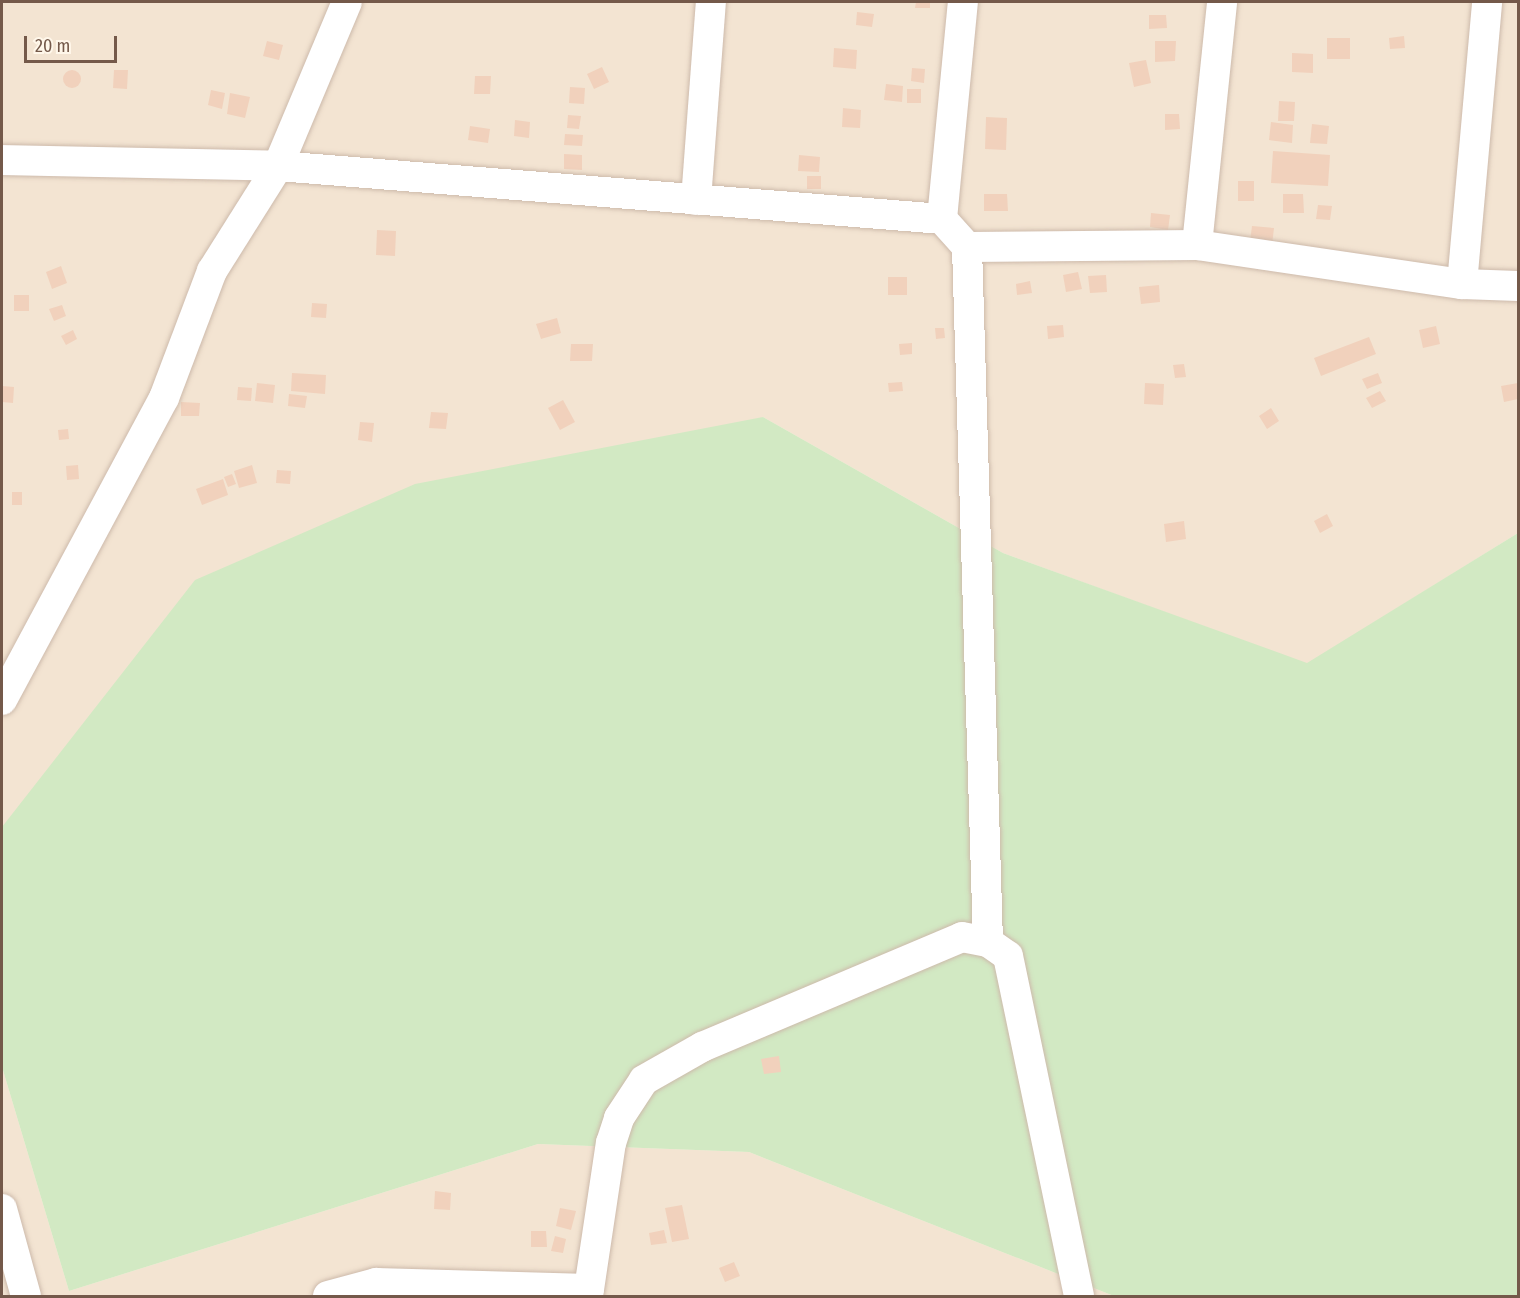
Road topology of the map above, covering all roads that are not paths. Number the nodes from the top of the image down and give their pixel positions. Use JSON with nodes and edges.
{"nodes":[{"id":1,"x":347,"y":2,"type":"edge"},
{"id":2,"x":711,"y":2,"type":"edge"},
{"id":3,"x":963,"y":2,"type":"edge"},
{"id":4,"x":1222,"y":2,"type":"edge"},
{"id":5,"x":1486,"y":2,"type":"edge"},
{"id":6,"x":2,"y":159,"type":"edge"},
{"id":7,"x":278,"y":166,"type":"junction"},
{"id":8,"x":696,"y":200,"type":"junction"},
{"id":9,"x":942,"y":219,"type":"junction"},
{"id":10,"x":1197,"y":245,"type":"junction"},
{"id":11,"x":968,"y":247,"type":"junction"},
{"id":12,"x":1462,"y":284,"type":"junction"},
{"id":13,"x":1518,"y":286,"type":"edge"},
{"id":14,"x":2,"y":700,"type":"edge"},
{"id":15,"x":988,"y":942,"type":"junction"},
{"id":16,"x":3,"y":1218,"type":"edge"},
{"id":17,"x":588,"y":1293,"type":"edge"},
{"id":18,"x":26,"y":1296,"type":"edge"},
{"id":19,"x":328,"y":1296,"type":"edge"},
{"id":20,"x":1079,"y":1296,"type":"edge"}],
"edges":[{"from":1,"to":7,"type":"street"},
{"from":2,"to":8,"type":"street"},
{"from":3,"to":9,"type":"street"},
{"from":4,"to":10,"type":"street"},
{"from":5,"to":12,"type":"street"},
{"from":6,"to":7,"type":"street"},
{"from":7,"to":8,"type":"street"},
{"from":7,"to":14,"type":"street"},
{"from":8,"to":9,"type":"street"},
{"from":9,"to":11,"type":"street"},
{"from":10,"to":11,"type":"street"},
{"from":10,"to":12,"type":"street"},
{"from":11,"to":15,"type":"street"},
{"from":12,"to":13,"type":"street"},
{"from":15,"to":17,"type":"street"},
{"from":15,"to":20,"type":"street"},
{"from":16,"to":18,"type":"street"},
{"from":17,"to":19,"type":"street"}]}
